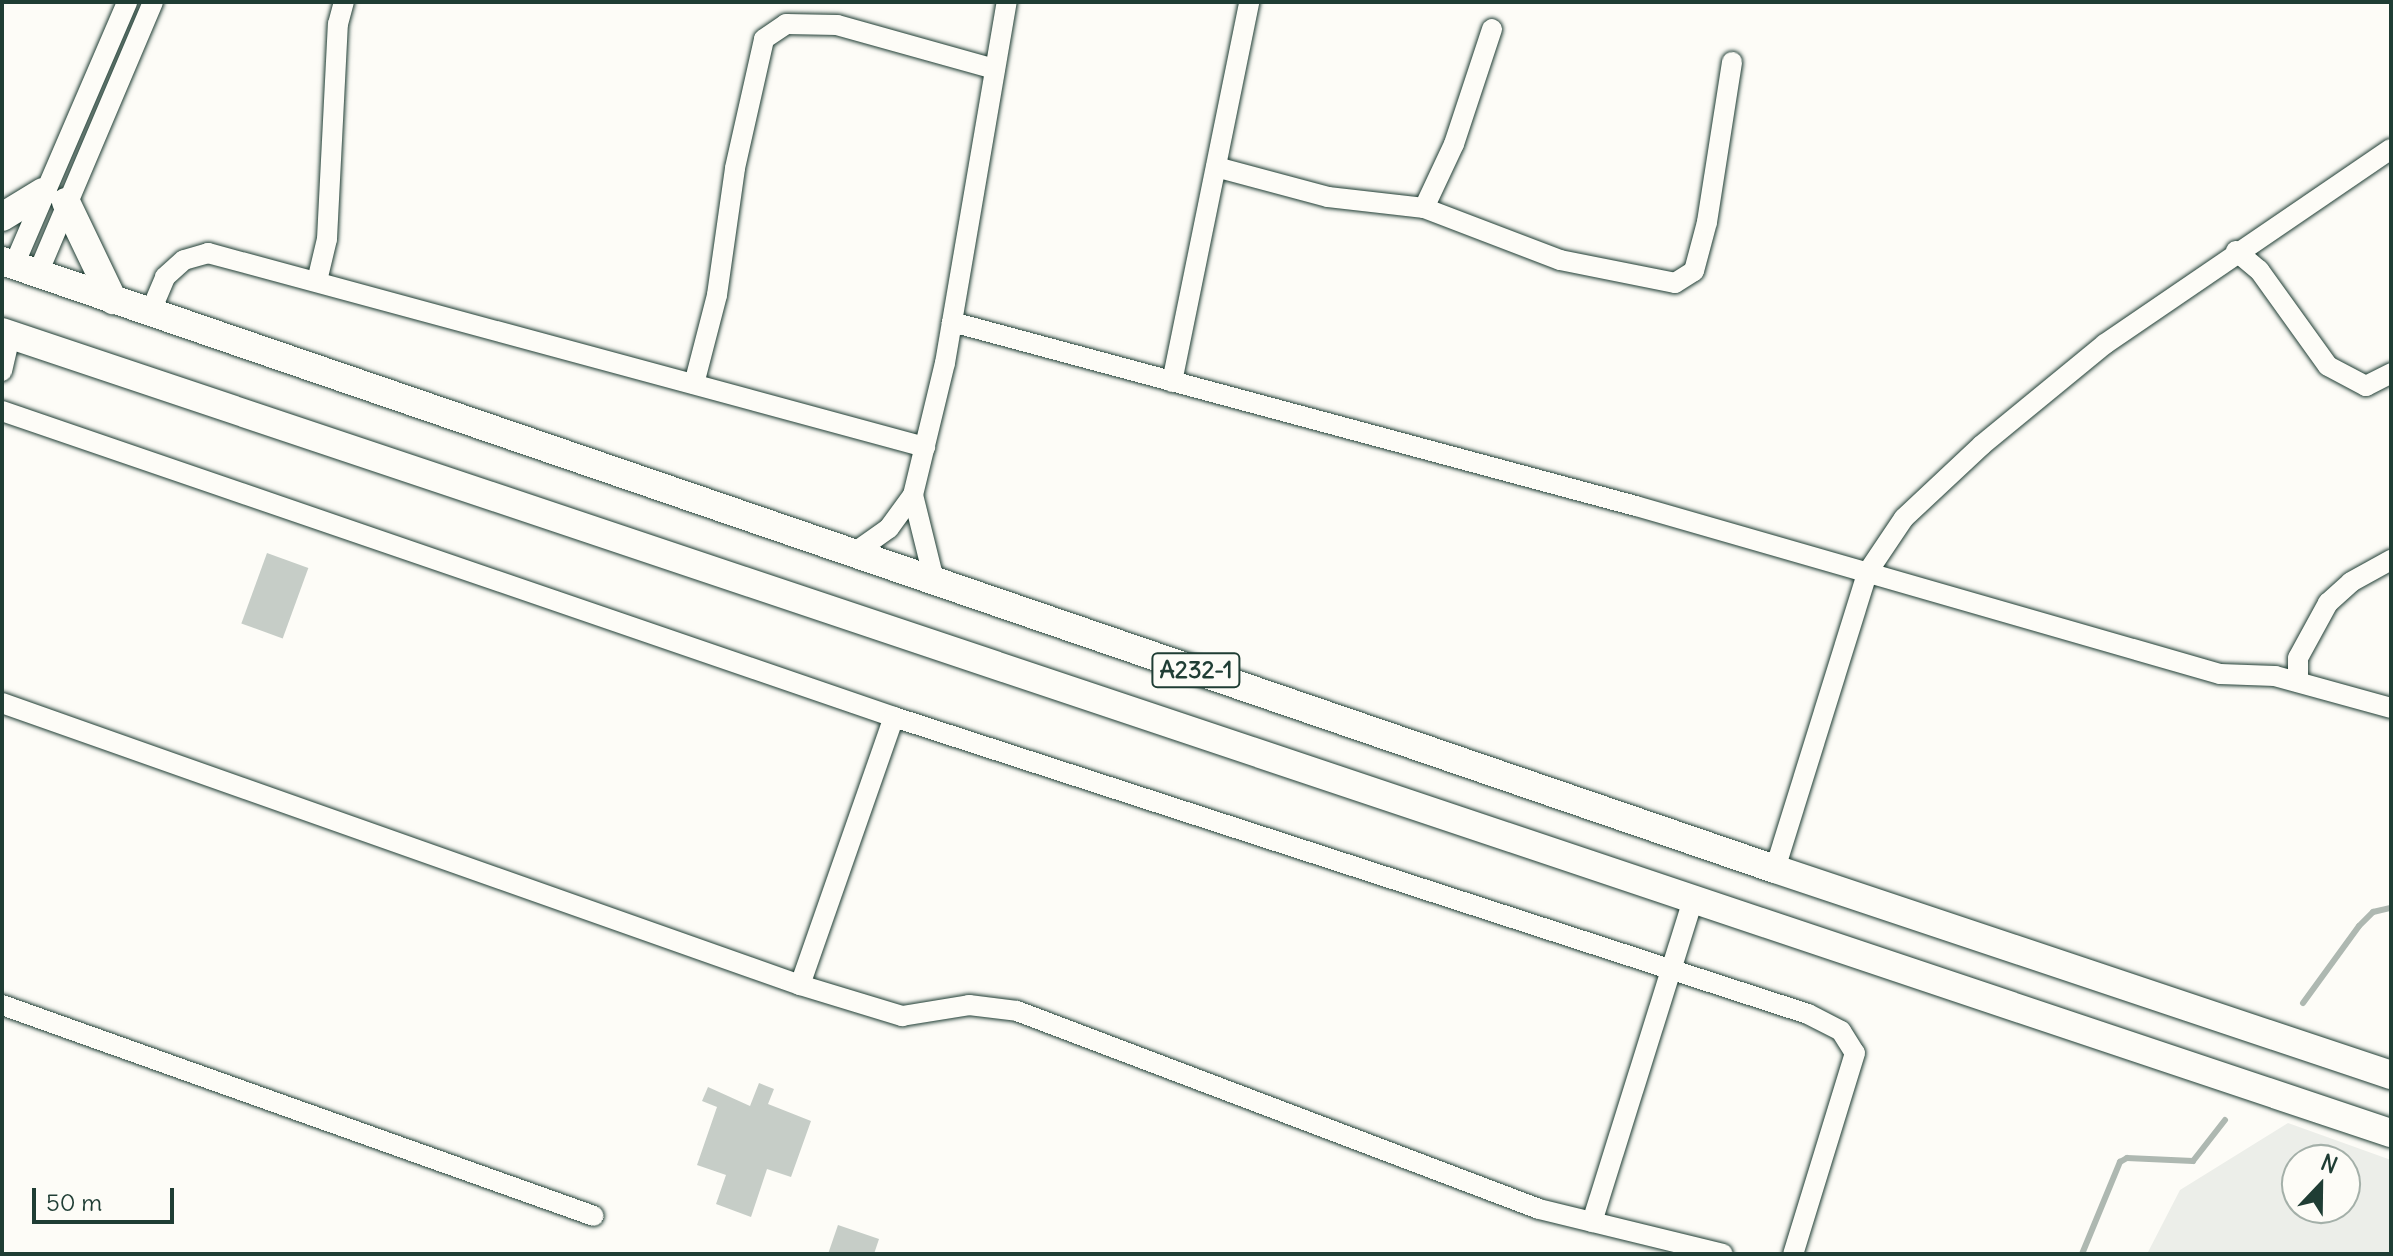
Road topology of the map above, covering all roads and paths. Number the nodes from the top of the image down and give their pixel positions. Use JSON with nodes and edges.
{"nodes":[{"id":1,"x":127,"y":2,"type":"edge"},
{"id":2,"x":153,"y":2,"type":"edge"},
{"id":3,"x":344,"y":2,"type":"edge"},
{"id":4,"x":1007,"y":2,"type":"edge"},
{"id":5,"x":1249,"y":2,"type":"edge"},
{"id":6,"x":1492,"y":29,"type":"dead end"},
{"id":7,"x":1732,"y":62,"type":"dead end"},
{"id":8,"x":995,"y":69,"type":"junction"},
{"id":9,"x":2391,"y":149,"type":"edge"},
{"id":10,"x":1216,"y":167,"type":"junction"},
{"id":11,"x":55,"y":197,"type":"junction"},
{"id":12,"x":1424,"y":208,"type":"junction"},
{"id":13,"x":2,"y":217,"type":"edge"},
{"id":14,"x":2236,"y":251,"type":"junction"},
{"id":15,"x":18,"y":266,"type":"edge"},
{"id":16,"x":317,"y":281,"type":"junction"},
{"id":17,"x":113,"y":300,"type":"junction"},
{"id":18,"x":150,"y":313,"type":"junction"},
{"id":19,"x":952,"y":322,"type":"junction"},
{"id":20,"x":6,"y":333,"type":"edge"},
{"id":21,"x":2,"y":371,"type":"edge"},
{"id":22,"x":2391,"y":373,"type":"edge"},
{"id":23,"x":1172,"y":382,"type":"junction"},
{"id":24,"x":694,"y":384,"type":"junction"},
{"id":25,"x":2,"y":411,"type":"edge"},
{"id":26,"x":925,"y":447,"type":"junction"},
{"id":27,"x":913,"y":495,"type":"junction"},
{"id":28,"x":854,"y":553,"type":"junction"},
{"id":29,"x":2391,"y":560,"type":"edge"},
{"id":30,"x":1867,"y":573,"type":"junction"},
{"id":31,"x":934,"y":580,"type":"junction"},
{"id":32,"x":2298,"y":682,"type":"junction"},
{"id":33,"x":2,"y":703,"type":"edge"},
{"id":34,"x":2391,"y":708,"type":"edge"},
{"id":35,"x":894,"y":717,"type":"junction"},
{"id":36,"x":1775,"y":869,"type":"junction"},
{"id":37,"x":1693,"y":899,"type":"junction"},
{"id":38,"x":1670,"y":971,"type":"junction"},
{"id":39,"x":800,"y":985,"type":"junction"},
{"id":40,"x":2,"y":1005,"type":"edge"},
{"id":41,"x":2391,"y":1075,"type":"edge"},
{"id":42,"x":2391,"y":1133,"type":"edge"},
{"id":43,"x":594,"y":1216,"type":"dead end"},
{"id":44,"x":1592,"y":1222,"type":"junction"},
{"id":45,"x":1723,"y":1254,"type":"edge"},
{"id":46,"x":1793,"y":1254,"type":"edge"}],
"edges":[{"from":1,"to":11,"type":"street"},
{"from":2,"to":11,"type":"street"},
{"from":3,"to":16,"type":"street"},
{"from":4,"to":8,"type":"street"},
{"from":5,"to":10,"type":"street"},
{"from":6,"to":12,"type":"street"},
{"from":7,"to":12,"type":"street"},
{"from":8,"to":19,"type":"street"},
{"from":8,"to":24,"type":"street"},
{"from":9,"to":14,"type":"street"},
{"from":10,"to":12,"type":"street"},
{"from":10,"to":23,"type":"street"},
{"from":11,"to":13,"type":"highway"},
{"from":11,"to":15,"type":"street"},
{"from":11,"to":17,"type":"highway"},
{"from":14,"to":22,"type":"street"},
{"from":14,"to":30,"type":"street"},
{"from":15,"to":17,"type":"highway","number":"A232-1"},
{"from":16,"to":18,"type":"street"},
{"from":16,"to":24,"type":"street"},
{"from":17,"to":18,"type":"highway","number":"A232-1"},
{"from":18,"to":28,"type":"highway","number":"A232-1"},
{"from":19,"to":23,"type":"street"},
{"from":19,"to":26,"type":"street"},
{"from":20,"to":21,"type":"street"},
{"from":20,"to":37,"type":"highway","number":"A232-1"},
{"from":23,"to":30,"type":"street"},
{"from":24,"to":26,"type":"street"},
{"from":25,"to":35,"type":"street"},
{"from":26,"to":27,"type":"street"},
{"from":27,"to":28,"type":"street"},
{"from":27,"to":31,"type":"street"},
{"from":28,"to":31,"type":"highway","number":"A232-1"},
{"from":29,"to":32,"type":"street"},
{"from":30,"to":32,"type":"street"},
{"from":30,"to":36,"type":"street"},
{"from":31,"to":36,"type":"highway","number":"A232-1"},
{"from":32,"to":34,"type":"street"},
{"from":33,"to":39,"type":"street"},
{"from":35,"to":38,"type":"street"},
{"from":35,"to":39,"type":"street"},
{"from":36,"to":41,"type":"highway","number":"A232-1"},
{"from":37,"to":38,"type":"street"},
{"from":37,"to":42,"type":"highway","number":"A232-1"},
{"from":38,"to":44,"type":"street"},
{"from":38,"to":46,"type":"street"},
{"from":39,"to":44,"type":"street"},
{"from":40,"to":43,"type":"street"},
{"from":44,"to":45,"type":"street"}]}
